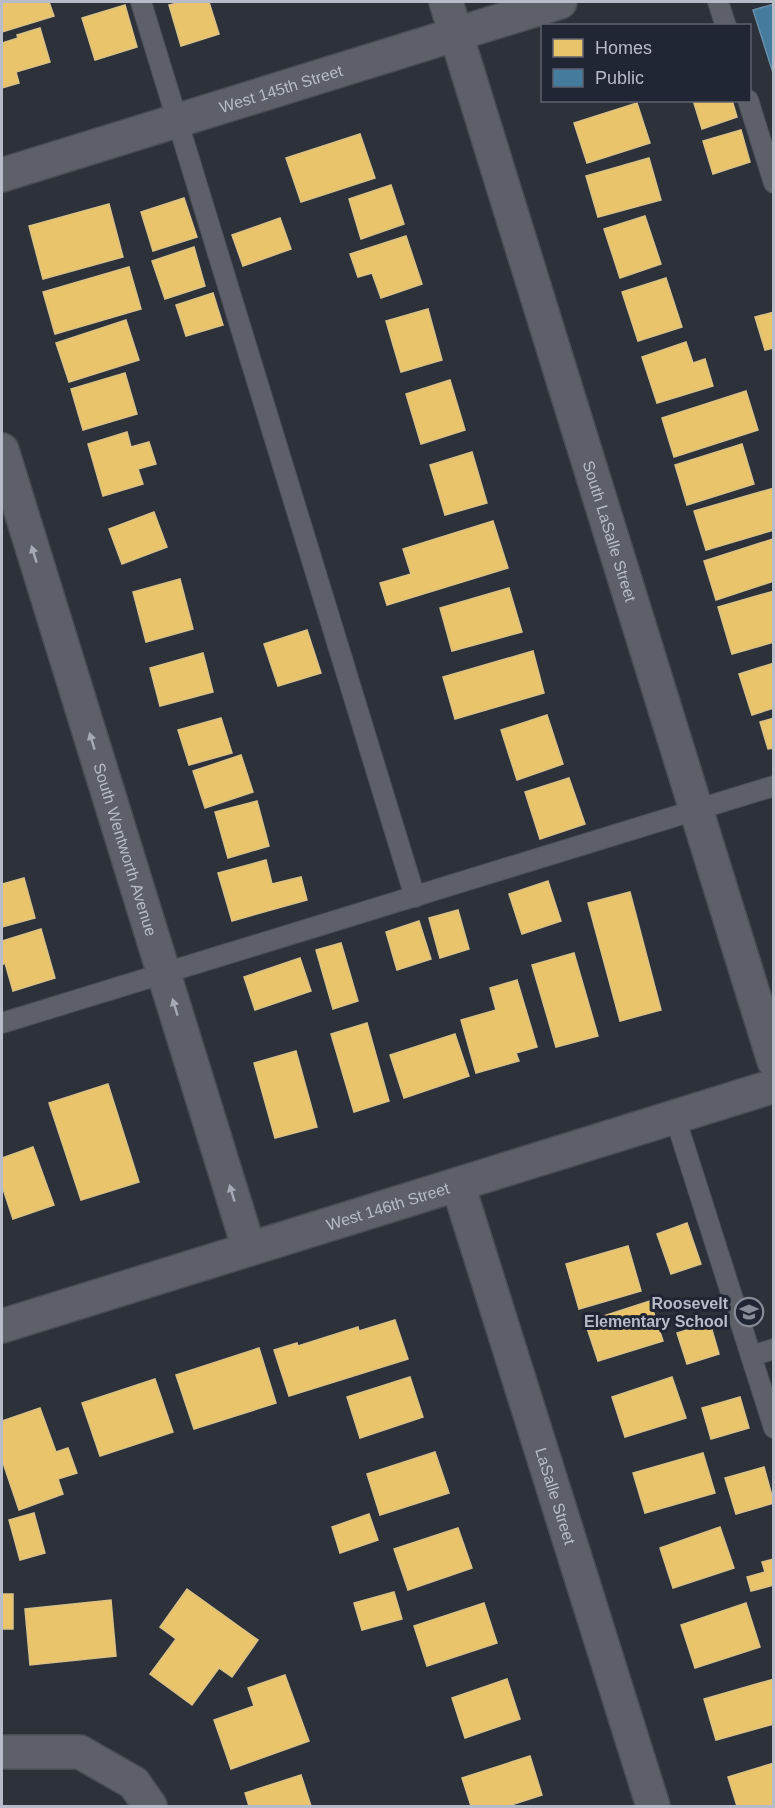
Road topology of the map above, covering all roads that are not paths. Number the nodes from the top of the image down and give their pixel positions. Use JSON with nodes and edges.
{"nodes":[{"id":1,"x":141,"y":2,"type":"edge"},
{"id":2,"x":446,"y":2,"type":"edge"},
{"id":3,"x":560,"y":2,"type":"edge"},
{"id":4,"x":718,"y":2,"type":"edge"},
{"id":5,"x":725,"y":24,"type":"edge"},
{"id":6,"x":456,"y":34,"type":"junction"},
{"id":7,"x":749,"y":102,"type":"edge"},
{"id":8,"x":178,"y":120,"type":"junction"},
{"id":9,"x":2,"y":175,"type":"edge"},
{"id":10,"x":774,"y":183,"type":"edge"},
{"id":11,"x":2,"y":450,"type":"edge"},
{"id":12,"x":774,"y":786,"type":"edge"},
{"id":13,"x":696,"y":810,"type":"junction"},
{"id":14,"x":416,"y":897,"type":"junction"},
{"id":15,"x":164,"y":973,"type":"junction"},
{"id":16,"x":2,"y":1023,"type":"edge"},
{"id":17,"x":774,"y":1061,"type":"edge"},
{"id":18,"x":774,"y":1086,"type":"edge"},
{"id":19,"x":675,"y":1117,"type":"junction"},
{"id":20,"x":458,"y":1185,"type":"junction"},
{"id":21,"x":249,"y":1249,"type":"junction"},
{"id":22,"x":2,"y":1326,"type":"edge"},
{"id":23,"x":774,"y":1348,"type":"edge"},
{"id":24,"x":751,"y":1356,"type":"junction"},
{"id":25,"x":774,"y":1428,"type":"edge"},
{"id":26,"x":2,"y":1752,"type":"edge"},
{"id":27,"x":150,"y":1806,"type":"edge"},
{"id":28,"x":653,"y":1806,"type":"edge"}],
"edges":[{"from":1,"to":8,"type":"lane"},
{"from":2,"to":6,"type":"street","name":"South LaSalle Street"},
{"from":3,"to":6,"type":"street","name":"West 145th Street"},
{"from":4,"to":5,"type":"lane"},
{"from":6,"to":8,"type":"street","name":"West 145th Street"},
{"from":6,"to":13,"type":"street","name":"South LaSalle Street"},
{"from":7,"to":10,"type":"lane"},
{"from":8,"to":9,"type":"street","name":"West 145th Street"},
{"from":8,"to":14,"type":"lane"},
{"from":15,"to":11,"type":"street","name":"South Wentworth Avenue","one_way":true},
{"from":12,"to":13,"type":"lane"},
{"from":13,"to":14,"type":"lane"},
{"from":13,"to":17,"type":"street","name":"South LaSalle Street"},
{"from":14,"to":15,"type":"lane"},
{"from":15,"to":16,"type":"lane"},
{"from":21,"to":15,"type":"street","name":"South Wentworth Avenue","one_way":true},
{"from":18,"to":19,"type":"street","name":"West 146th Street"},
{"from":19,"to":20,"type":"street","name":"West 146th Street"},
{"from":19,"to":24,"type":"lane"},
{"from":20,"to":21,"type":"street","name":"West 146th Street"},
{"from":20,"to":28,"type":"street","name":"LaSalle Street"},
{"from":21,"to":22,"type":"street","name":"West 146th Street"},
{"from":23,"to":24,"type":"lane"},
{"from":24,"to":25,"type":"lane"},
{"from":26,"to":27,"type":"street"}]}
